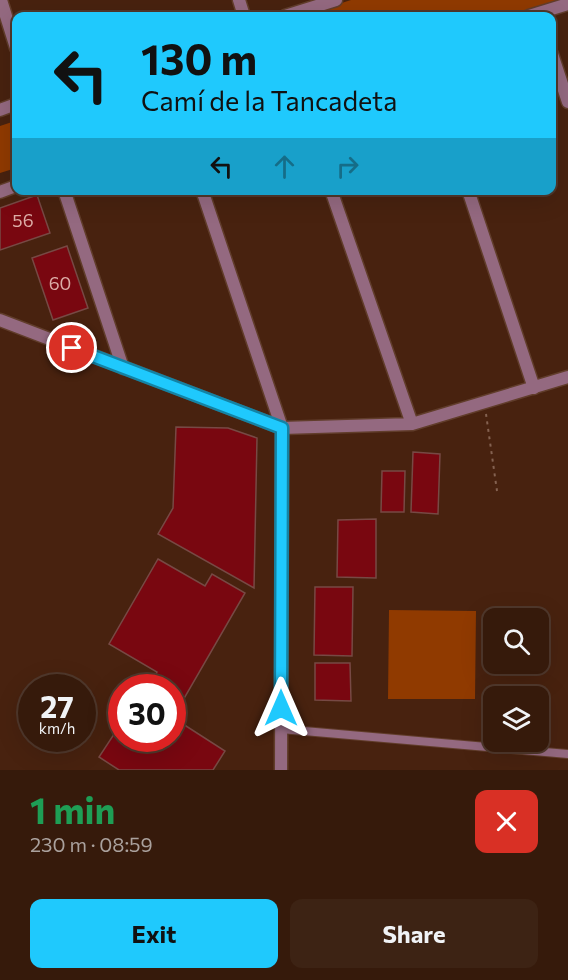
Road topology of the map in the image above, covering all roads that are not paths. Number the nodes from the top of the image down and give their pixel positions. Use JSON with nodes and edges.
{"nodes":[{"id":1,"x":1,"y":0,"type":"edge"},
{"id":2,"x":336,"y":0,"type":"edge"},
{"id":3,"x":568,"y":4,"type":"edge"},
{"id":4,"x":298,"y":12,"type":"edge"},
{"id":5,"x":547,"y":12,"type":"edge"},
{"id":6,"x":12,"y":35,"type":"edge"},
{"id":7,"x":556,"y":66,"type":"edge"},
{"id":8,"x":568,"y":102,"type":"edge"},
{"id":9,"x":66,"y":195,"type":"edge"},
{"id":10,"x":204,"y":195,"type":"edge"},
{"id":11,"x":333,"y":195,"type":"edge"},
{"id":12,"x":470,"y":195,"type":"edge"},
{"id":13,"x":0,"y":320,"type":"edge"},
{"id":14,"x":123,"y":368,"type":"junction"},
{"id":15,"x":568,"y":377,"type":"edge"},
{"id":16,"x":534,"y":388,"type":"junction"},
{"id":17,"x":412,"y":424,"type":"junction"},
{"id":18,"x":282,"y":428,"type":"junction"},
{"id":19,"x":281,"y":729,"type":"junction"},
{"id":20,"x":568,"y":754,"type":"edge"},
{"id":21,"x":281,"y":770,"type":"edge"}],
"edges":[{"from":1,"to":6,"type":"street"},
{"from":2,"to":4,"type":"street"},
{"from":3,"to":5,"type":"street"},
{"from":7,"to":8,"type":"street"},
{"from":9,"to":14,"type":"street"},
{"from":10,"to":18,"type":"street"},
{"from":11,"to":17,"type":"street"},
{"from":12,"to":16,"type":"street"},
{"from":13,"to":14,"type":"street"},
{"from":14,"to":18,"type":"street"},
{"from":15,"to":16,"type":"street"},
{"from":16,"to":17,"type":"street"},
{"from":17,"to":18,"type":"street"},
{"from":18,"to":19,"type":"street"},
{"from":19,"to":20,"type":"lane"},
{"from":19,"to":21,"type":"street"}]}
